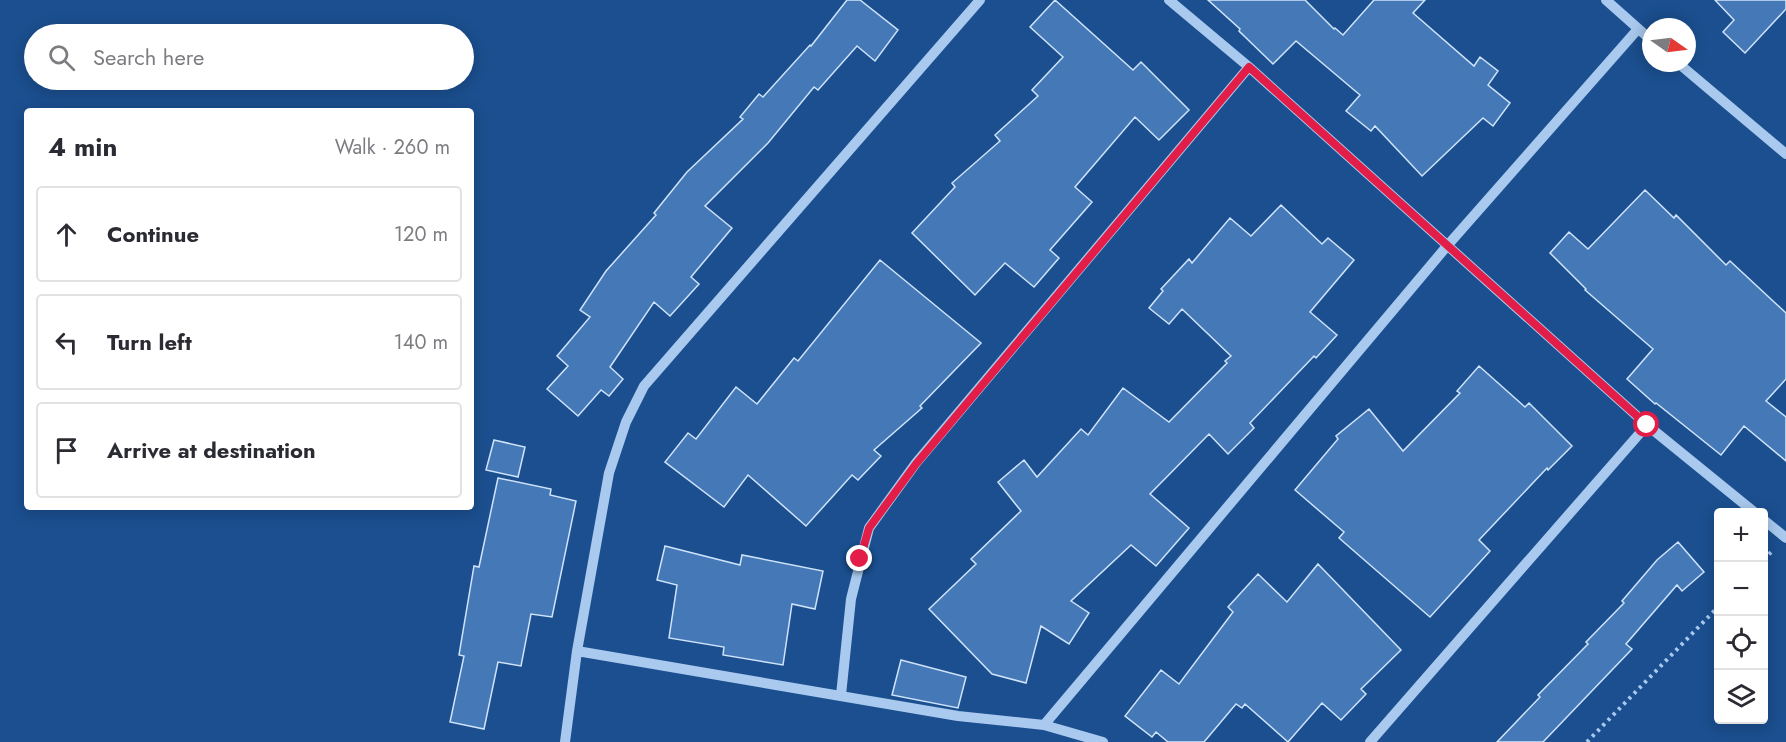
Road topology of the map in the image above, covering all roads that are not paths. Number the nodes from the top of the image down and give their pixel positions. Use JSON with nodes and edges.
{"nodes":[{"id":1,"x":980,"y":0,"type":"edge"},
{"id":2,"x":1169,"y":0,"type":"edge"},
{"id":3,"x":1606,"y":0,"type":"edge"},
{"id":4,"x":1638,"y":29,"type":"junction"},
{"id":5,"x":1642,"y":32,"type":"edge"},
{"id":6,"x":1249,"y":67,"type":"junction"},
{"id":7,"x":1689,"y":72,"type":"edge"},
{"id":8,"x":1786,"y":154,"type":"edge"},
{"id":9,"x":1447,"y":246,"type":"junction"},
{"id":10,"x":1647,"y":425,"type":"junction"},
{"id":11,"x":1748,"y":508,"type":"edge"},
{"id":12,"x":1768,"y":523,"type":"edge"},
{"id":13,"x":1786,"y":538,"type":"edge"},
{"id":14,"x":578,"y":651,"type":"junction"},
{"id":15,"x":841,"y":695,"type":"junction"},
{"id":16,"x":1044,"y":725,"type":"junction"},
{"id":17,"x":565,"y":742,"type":"edge"},
{"id":18,"x":1103,"y":742,"type":"edge"},
{"id":19,"x":1370,"y":742,"type":"edge"}],
"edges":[{"from":1,"to":14,"type":"street"},
{"from":2,"to":6,"type":"street"},
{"from":3,"to":4,"type":"street"},
{"from":4,"to":5,"type":"street"},
{"from":4,"to":9,"type":"street"},
{"from":6,"to":9,"type":"street"},
{"from":6,"to":15,"type":"street"},
{"from":7,"to":8,"type":"street"},
{"from":9,"to":10,"type":"street"},
{"from":9,"to":16,"type":"street"},
{"from":10,"to":11,"type":"street"},
{"from":10,"to":19,"type":"street"},
{"from":12,"to":13,"type":"street"},
{"from":14,"to":15,"type":"street"},
{"from":14,"to":17,"type":"street"},
{"from":15,"to":16,"type":"street"},
{"from":16,"to":18,"type":"street"}]}
